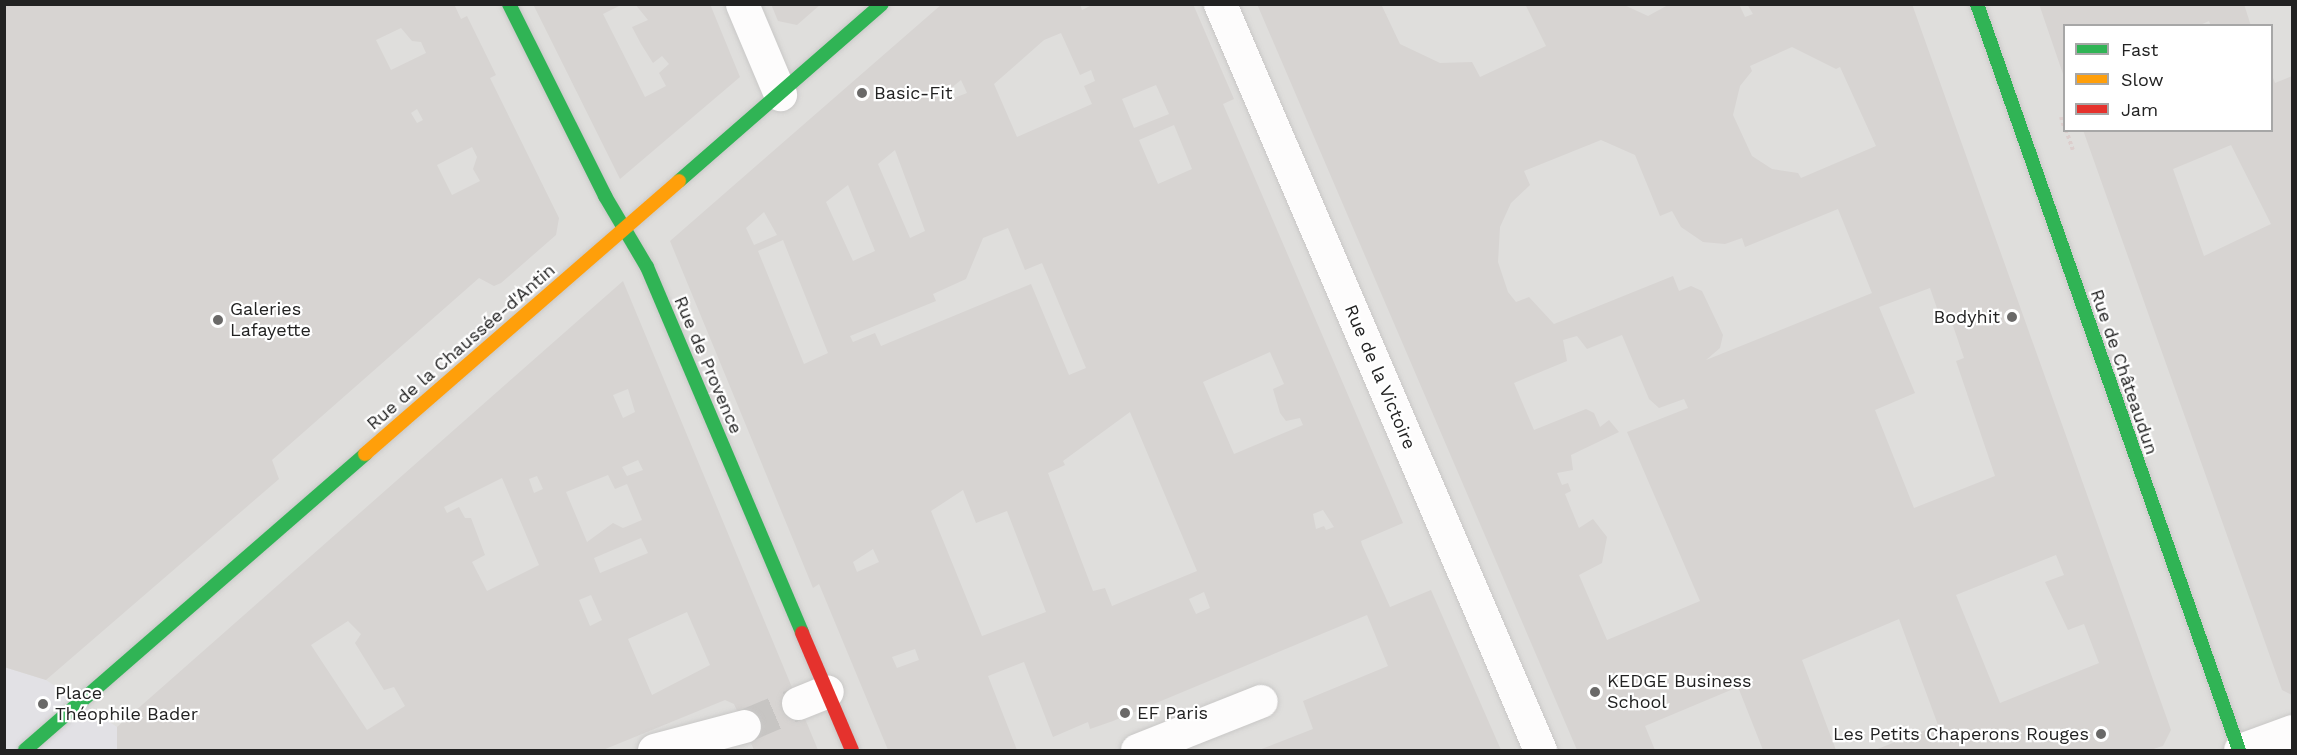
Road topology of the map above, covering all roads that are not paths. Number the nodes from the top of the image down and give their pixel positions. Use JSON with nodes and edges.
{"nodes":[{"id":1,"x":509,"y":4,"type":"edge"},
{"id":2,"x":742,"y":4,"type":"edge"},
{"id":3,"x":882,"y":4,"type":"edge"},
{"id":4,"x":1221,"y":4,"type":"edge"},
{"id":5,"x":1977,"y":4,"type":"edge"},
{"id":6,"x":780,"y":94,"type":"junction"},
{"id":7,"x":624,"y":229,"type":"junction"},
{"id":8,"x":1261,"y":701,"type":"dead end"},
{"id":9,"x":744,"y":726,"type":"tunnel mouth"},
{"id":10,"x":2292,"y":731,"type":"edge"},
{"id":11,"x":25,"y":750,"type":"edge"},
{"id":12,"x":654,"y":750,"type":"edge"},
{"id":13,"x":852,"y":750,"type":"edge"},
{"id":14,"x":1137,"y":750,"type":"edge"},
{"id":15,"x":1540,"y":750,"type":"edge"},
{"id":16,"x":2239,"y":750,"type":"edge"}],
"edges":[{"from":1,"to":7,"type":"main road","name":"Rue de Provence"},
{"from":2,"to":6,"type":"street"},
{"from":3,"to":6,"type":"main road","name":"Rue de la Chaussée-d'Antin"},
{"from":4,"to":15,"type":"street","name":"Rue de la Victoire"},
{"from":5,"to":16,"type":"main road","name":"Rue de Châteaudun"},
{"from":6,"to":7,"type":"main road","name":"Rue de la Chaussée-d'Antin"},
{"from":7,"to":11,"type":"main road","name":"Rue de la Chaussée-d'Antin"},
{"from":7,"to":13,"type":"main road","name":"Rue de Provence"},
{"from":8,"to":14,"type":"street"},
{"from":9,"to":12,"type":"street"},
{"from":10,"to":16,"type":"street"}]}
